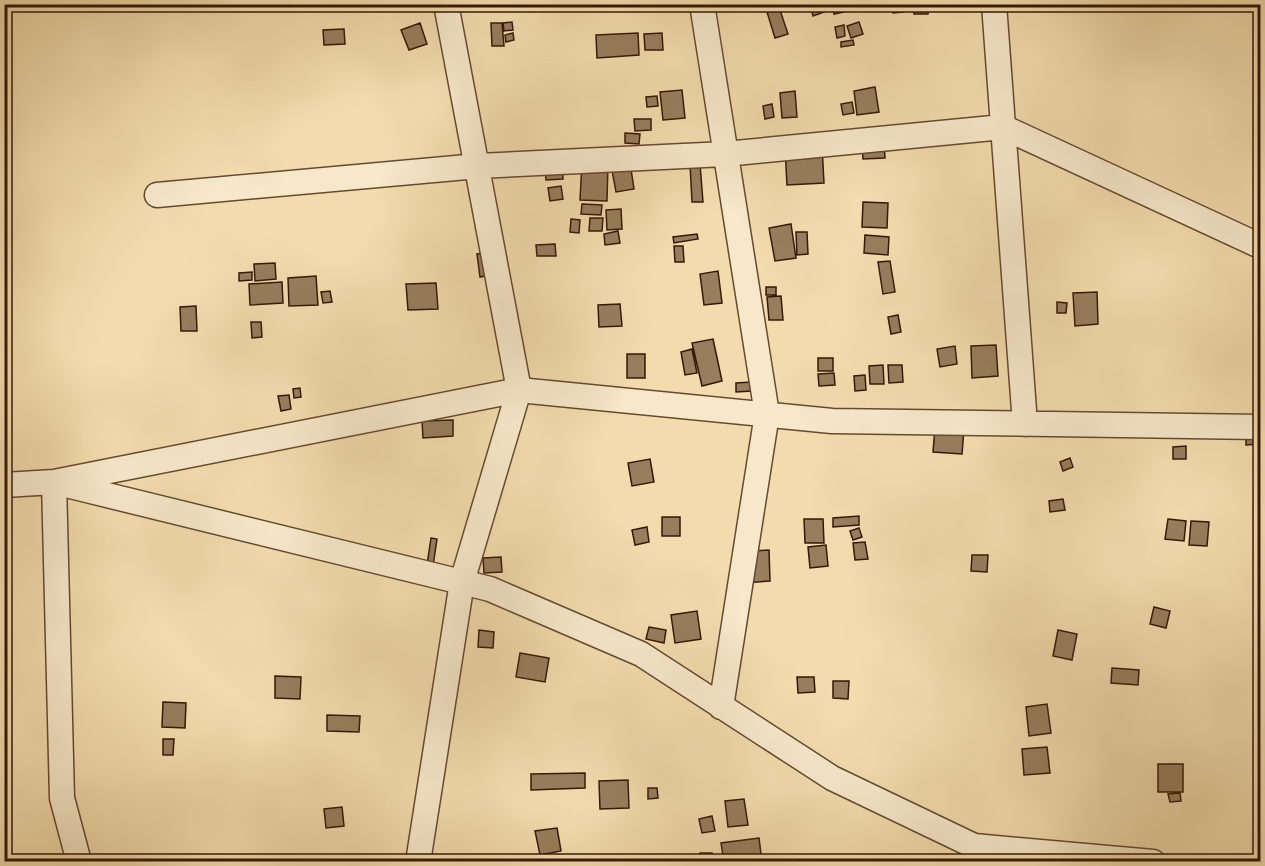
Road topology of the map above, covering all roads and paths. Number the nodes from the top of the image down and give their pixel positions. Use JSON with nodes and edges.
{"nodes":[{"id":1,"x":446,"y":4,"type":"edge"},
{"id":2,"x":702,"y":4,"type":"edge"},
{"id":3,"x":994,"y":4,"type":"edge"},
{"id":4,"x":1003,"y":127,"type":"junction"},
{"id":5,"x":724,"y":154,"type":"junction"},
{"id":6,"x":477,"y":166,"type":"junction"},
{"id":7,"x":157,"y":195,"type":"dead end"},
{"id":8,"x":1260,"y":246,"type":"edge"},
{"id":9,"x":519,"y":390,"type":"junction"},
{"id":10,"x":767,"y":414,"type":"junction"},
{"id":11,"x":1025,"y":424,"type":"junction"},
{"id":12,"x":1260,"y":427,"type":"edge"},
{"id":13,"x":54,"y":482,"type":"junction"},
{"id":14,"x":4,"y":485,"type":"edge"},
{"id":15,"x":462,"y":582,"type":"junction"},
{"id":16,"x":722,"y":707,"type":"junction"},
{"id":17,"x":974,"y":854,"type":"edge"},
{"id":18,"x":79,"y":861,"type":"edge"},
{"id":19,"x":418,"y":861,"type":"edge"},
{"id":20,"x":1153,"y":861,"type":"edge"}],
"edges":[{"from":1,"to":6,"type":"street"},
{"from":2,"to":5,"type":"street"},
{"from":3,"to":4,"type":"street"},
{"from":4,"to":5,"type":"street"},
{"from":4,"to":8,"type":"street"},
{"from":4,"to":11,"type":"street"},
{"from":5,"to":6,"type":"street"},
{"from":5,"to":10,"type":"street"},
{"from":6,"to":7,"type":"street"},
{"from":6,"to":9,"type":"street"},
{"from":9,"to":10,"type":"street"},
{"from":9,"to":13,"type":"street"},
{"from":9,"to":15,"type":"street"},
{"from":10,"to":11,"type":"street"},
{"from":10,"to":16,"type":"street"},
{"from":11,"to":12,"type":"street"},
{"from":13,"to":14,"type":"street"},
{"from":13,"to":15,"type":"street"},
{"from":13,"to":18,"type":"street"},
{"from":15,"to":16,"type":"street"},
{"from":15,"to":19,"type":"street"},
{"from":16,"to":17,"type":"street"},
{"from":17,"to":20,"type":"street"}]}
